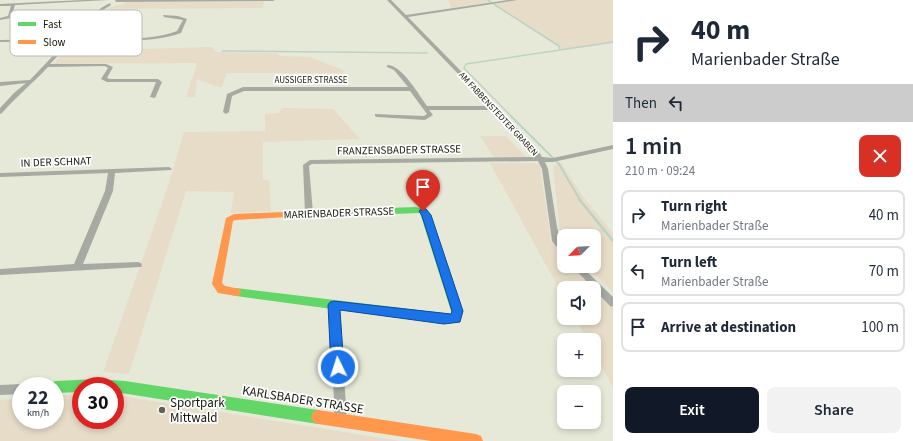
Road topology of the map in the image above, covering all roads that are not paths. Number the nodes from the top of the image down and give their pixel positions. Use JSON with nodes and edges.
{"nodes":[{"id":1,"x":8,"y":0,"type":"edge"},
{"id":2,"x":273,"y":0,"type":"edge"},
{"id":3,"x":389,"y":0,"type":"edge"},
{"id":4,"x":516,"y":0,"type":"edge"},
{"id":5,"x":57,"y":2,"type":"edge"},
{"id":6,"x":103,"y":2,"type":"edge"},
{"id":7,"x":114,"y":2,"type":"edge"},
{"id":8,"x":0,"y":5,"type":"edge"},
{"id":9,"x":5,"y":5,"type":"junction"},
{"id":10,"x":13,"y":5,"type":"junction"},
{"id":11,"x":102,"y":9,"type":"joint"},
{"id":12,"x":12,"y":10,"type":"edge"},
{"id":13,"x":164,"y":16,"type":"dead end"},
{"id":14,"x":404,"y":16,"type":"junction"},
{"id":15,"x":10,"y":17,"type":"edge"},
{"id":16,"x":0,"y":19,"type":"edge"},
{"id":17,"x":142,"y":38,"type":"edge"},
{"id":18,"x":0,"y":41,"type":"edge"},
{"id":19,"x":10,"y":41,"type":"edge"},
{"id":20,"x":56,"y":56,"type":"edge"},
{"id":21,"x":47,"y":66,"type":"junction"},
{"id":22,"x":389,"y":66,"type":"dead end"},
{"id":23,"x":32,"y":81,"type":"junction"},
{"id":24,"x":0,"y":84,"type":"edge"},
{"id":25,"x":412,"y":89,"type":"junction"},
{"id":26,"x":153,"y":97,"type":"dead end"},
{"id":27,"x":426,"y":108,"type":"junction"},
{"id":28,"x":494,"y":108,"type":"junction"},
{"id":29,"x":0,"y":112,"type":"edge"},
{"id":30,"x":226,"y":112,"type":"dead end"},
{"id":31,"x":377,"y":115,"type":"dead end"},
{"id":32,"x":613,"y":147,"type":"edge"},
{"id":33,"x":541,"y":161,"type":"junction"},
{"id":34,"x":169,"y":169,"type":"dead end"},
{"id":35,"x":112,"y":171,"type":"junction"},
{"id":36,"x":0,"y":175,"type":"edge"},
{"id":37,"x":310,"y":213,"type":"junction"},
{"id":38,"x":557,"y":242,"type":"edge"},
{"id":39,"x":138,"y":265,"type":"dead end"},
{"id":40,"x":77,"y":268,"type":"junction"},
{"id":41,"x":0,"y":272,"type":"edge"},
{"id":42,"x":583,"y":273,"type":"edge"},
{"id":43,"x":613,"y":303,"type":"edge"},
{"id":44,"x":334,"y":305,"type":"junction"},
{"id":45,"x":64,"y":387,"type":"edge"},
{"id":46,"x":12,"y":389,"type":"edge"},
{"id":47,"x":0,"y":390,"type":"edge"},
{"id":48,"x":341,"y":420,"type":"junction"},
{"id":49,"x":476,"y":441,"type":"edge"}],
"edges":[{"from":1,"to":9,"type":"street"},
{"from":2,"to":7,"type":"street"},
{"from":3,"to":14,"type":"street","name":"AM FABBENSTEDTER GRABEN"},
{"from":4,"to":14,"type":"street"},
{"from":5,"to":6,"type":"street"},
{"from":5,"to":10,"type":"street"},
{"from":6,"to":7,"type":"street"},
{"from":6,"to":11,"type":"street"},
{"from":7,"to":11,"type":"street"},
{"from":8,"to":9,"type":"street"},
{"from":9,"to":10,"type":"street"},
{"from":10,"to":12,"type":"street"},
{"from":13,"to":17,"type":"street"},
{"from":14,"to":28,"type":"street","name":"AM FABBENSTEDTER GRABEN"},
{"from":15,"to":16,"type":"street"},
{"from":18,"to":19,"type":"street"},
{"from":20,"to":21,"type":"street"},
{"from":21,"to":23,"type":"street"},
{"from":21,"to":26,"type":"street"},
{"from":22,"to":25,"type":"street"},
{"from":23,"to":24,"type":"street"},
{"from":23,"to":29,"type":"street"},
{"from":25,"to":27,"type":"street"},
{"from":25,"to":30,"type":"street","name":"AUSSIGER STRASSE"},
{"from":27,"to":28,"type":"street"},
{"from":27,"to":31,"type":"street"},
{"from":28,"to":33,"type":"street","name":"AM FABBENSTEDTER GRABEN"},
{"from":32,"to":33,"type":"street"},
{"from":33,"to":37,"type":"street","name":"FRANZENSBADER STRASSE"},
{"from":33,"to":38,"type":"street","name":"AM FABBENSTEDTER GRABEN"},
{"from":34,"to":35,"type":"street","name":"IN DER SCHNAT"},
{"from":35,"to":36,"type":"street","name":"IN DER SCHNAT"},
{"from":35,"to":40,"type":"street"},
{"from":37,"to":44,"type":"street","name":"MARIENBADER STRASSE"},
{"from":37,"to":44,"type":"street","name":"MARIENBADER STRASSE"},
{"from":39,"to":40,"type":"street"},
{"from":40,"to":41,"type":"street"},
{"from":42,"to":43,"type":"street"},
{"from":44,"to":48,"type":"street"},
{"from":45,"to":48,"type":"street","name":"KARLSBADER STRASSE"},
{"from":46,"to":47,"type":"street"},
{"from":48,"to":49,"type":"street","name":"KARLSBADER STRASSE"}]}
